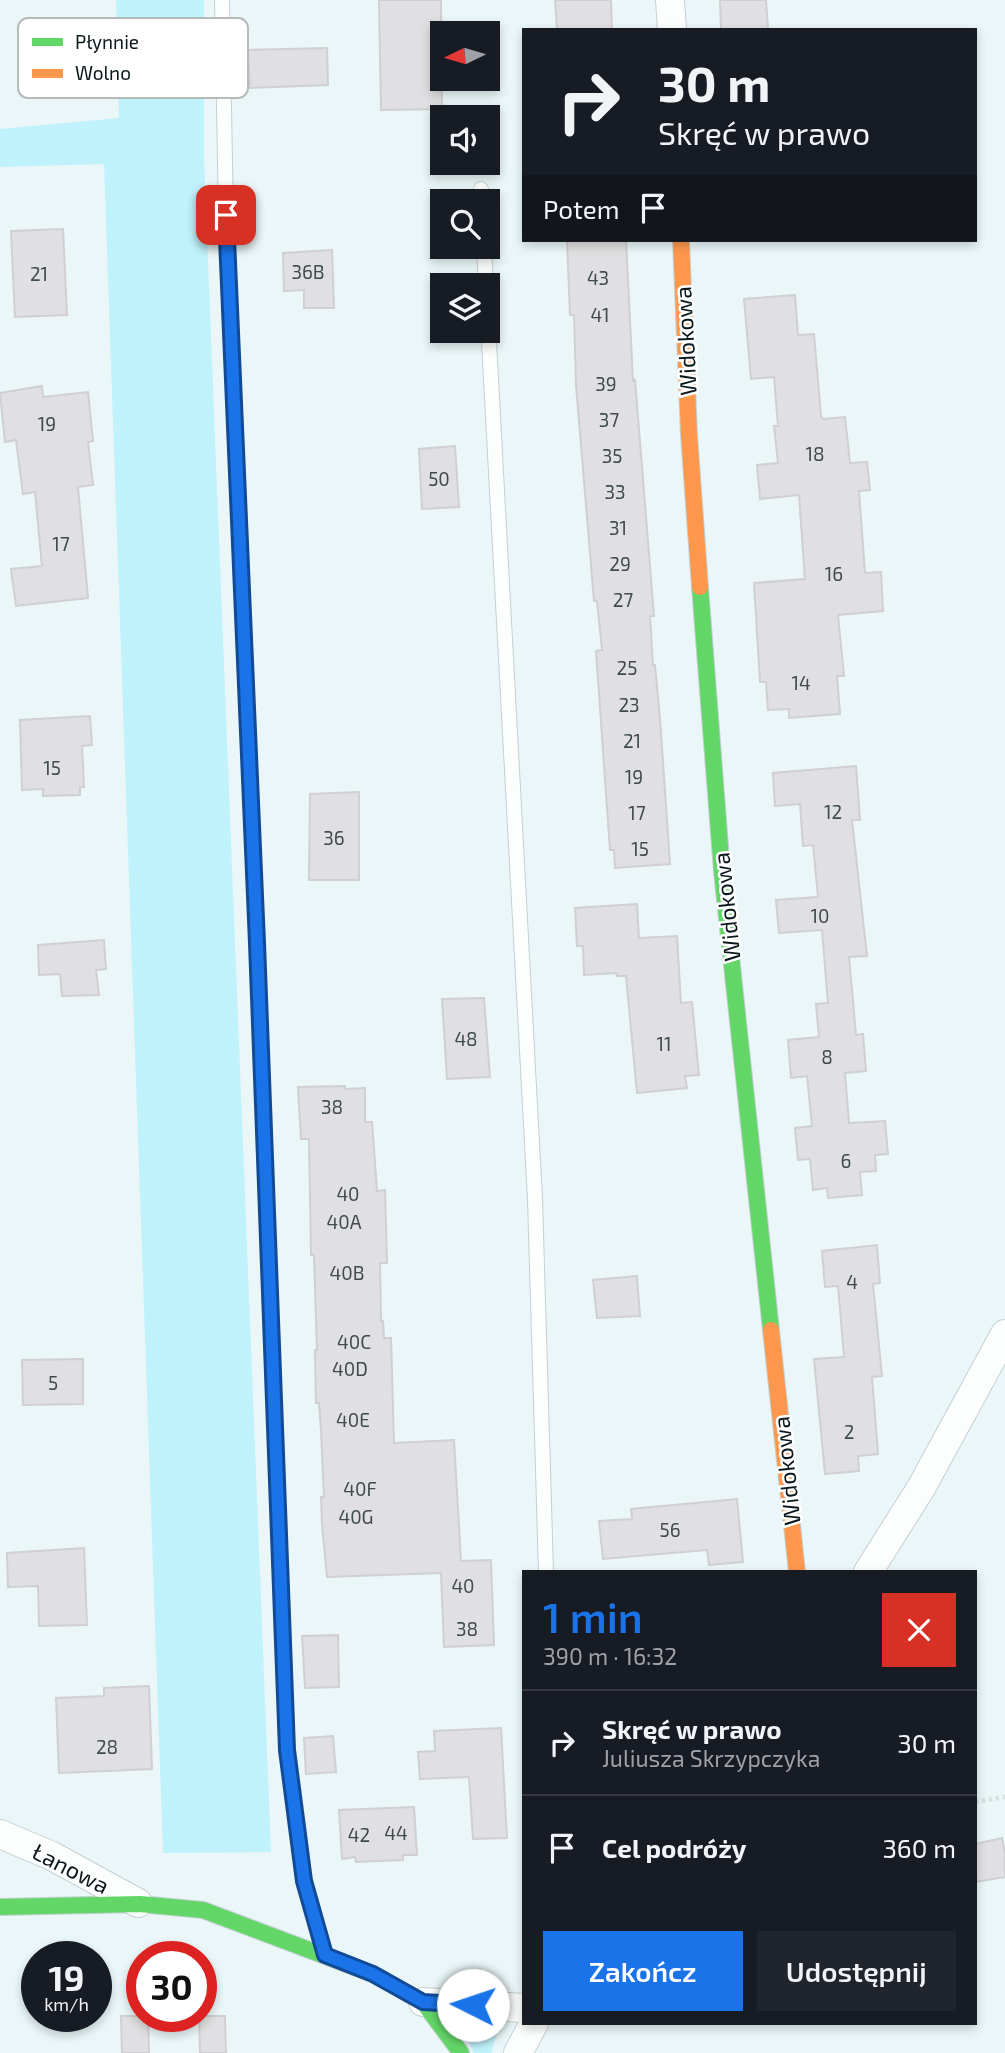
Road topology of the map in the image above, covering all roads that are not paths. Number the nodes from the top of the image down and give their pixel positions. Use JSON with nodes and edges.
{"nodes":[{"id":1,"x":222,"y":0,"type":"edge"},
{"id":2,"x":670,"y":0,"type":"edge"},
{"id":3,"x":222,"y":18,"type":"edge"},
{"id":4,"x":671,"y":28,"type":"edge"},
{"id":5,"x":224,"y":98,"type":"edge"},
{"id":6,"x":681,"y":242,"type":"edge"},
{"id":7,"x":489,"y":343,"type":"edge"},
{"id":8,"x":1005,"y":1334,"type":"edge"},
{"id":9,"x":546,"y":1570,"type":"edge"},
{"id":10,"x":797,"y":1570,"type":"edge"},
{"id":11,"x":869,"y":1570,"type":"edge"},
{"id":12,"x":0,"y":1834,"type":"edge"},
{"id":13,"x":140,"y":1904,"type":"junction"},
{"id":14,"x":0,"y":1907,"type":"edge"},
{"id":15,"x":325,"y":1955,"type":"junction"},
{"id":16,"x":423,"y":2002,"type":"junction"},
{"id":17,"x":522,"y":2008,"type":"edge"},
{"id":18,"x":533,"y":2025,"type":"edge"},
{"id":19,"x":461,"y":2053,"type":"edge"},
{"id":20,"x":518,"y":2053,"type":"edge"}],
"edges":[{"from":1,"to":3,"type":"lane"},
{"from":2,"to":4,"type":"street"},
{"from":5,"to":15,"type":"lane"},
{"from":6,"to":10,"type":"street","name":"Widokowa"},
{"from":7,"to":9,"type":"lane"},
{"from":8,"to":11,"type":"street"},
{"from":12,"to":13,"type":"street","name":"Łanowa"},
{"from":13,"to":14,"type":"street"},
{"from":13,"to":15,"type":"street"},
{"from":15,"to":16,"type":"street"},
{"from":16,"to":17,"type":"street"},
{"from":16,"to":19,"type":"street"},
{"from":18,"to":20,"type":"street"}]}
